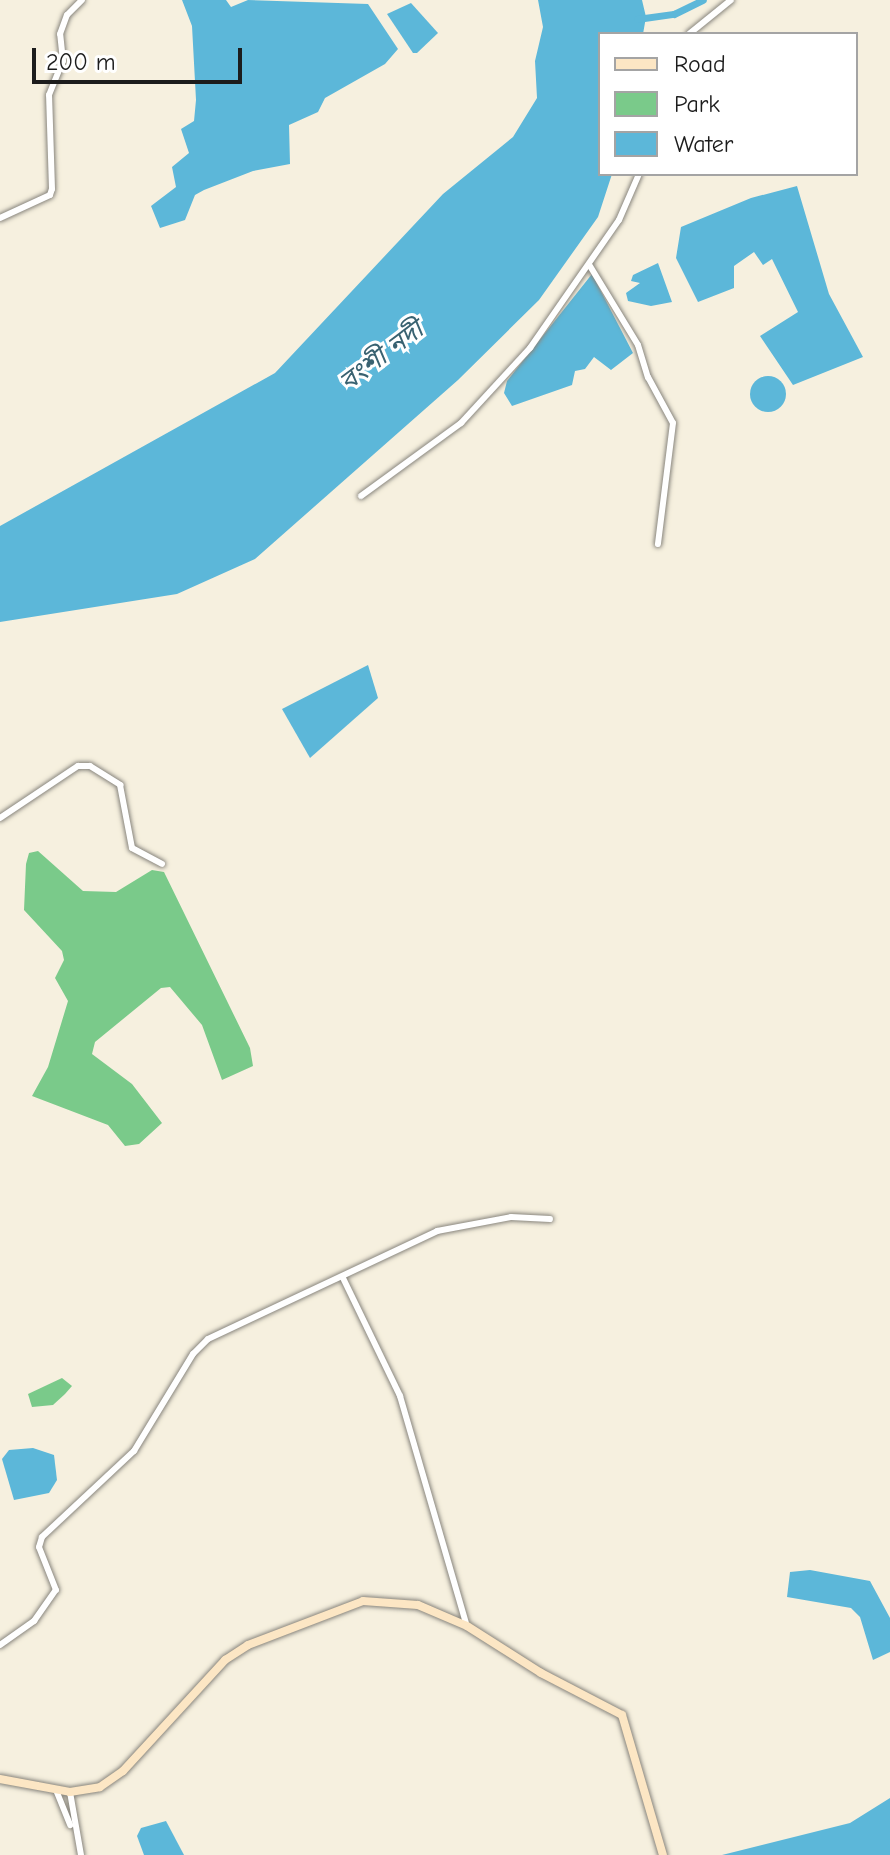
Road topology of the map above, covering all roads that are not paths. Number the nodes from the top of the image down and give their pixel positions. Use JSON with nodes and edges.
{"nodes":[{"id":1,"x":82,"y":0,"type":"edge"},
{"id":2,"x":731,"y":0,"type":"edge"},
{"id":3,"x":691,"y":32,"type":"edge"},
{"id":4,"x":638,"y":176,"type":"edge"},
{"id":5,"x":0,"y":218,"type":"edge"},
{"id":6,"x":590,"y":266,"type":"junction"},
{"id":7,"x":361,"y":496,"type":"dead end"},
{"id":8,"x":658,"y":544,"type":"dead end"},
{"id":9,"x":0,"y":818,"type":"edge"},
{"id":10,"x":162,"y":864,"type":"dead end"},
{"id":11,"x":550,"y":1219,"type":"dead end"},
{"id":12,"x":343,"y":1278,"type":"junction"},
{"id":13,"x":467,"y":1626,"type":"junction"},
{"id":14,"x":0,"y":1645,"type":"edge"},
{"id":15,"x":0,"y":1779,"type":"edge"},
{"id":16,"x":56,"y":1790,"type":"junction"},
{"id":17,"x":70,"y":1792,"type":"junction"},
{"id":18,"x":72,"y":1828,"type":"junction"},
{"id":19,"x":81,"y":1855,"type":"edge"},
{"id":20,"x":663,"y":1855,"type":"edge"}],
"edges":[{"from":1,"to":5,"type":"street"},
{"from":2,"to":3,"type":"street"},
{"from":4,"to":6,"type":"street"},
{"from":6,"to":7,"type":"street"},
{"from":6,"to":8,"type":"street"},
{"from":9,"to":10,"type":"street"},
{"from":11,"to":12,"type":"street"},
{"from":12,"to":13,"type":"street"},
{"from":12,"to":14,"type":"street"},
{"from":13,"to":17,"type":"main road"},
{"from":13,"to":20,"type":"main road"},
{"from":15,"to":16,"type":"main road"},
{"from":16,"to":17,"type":"main road"},
{"from":16,"to":18,"type":"street"},
{"from":17,"to":18,"type":"street"},
{"from":18,"to":19,"type":"street"}]}
